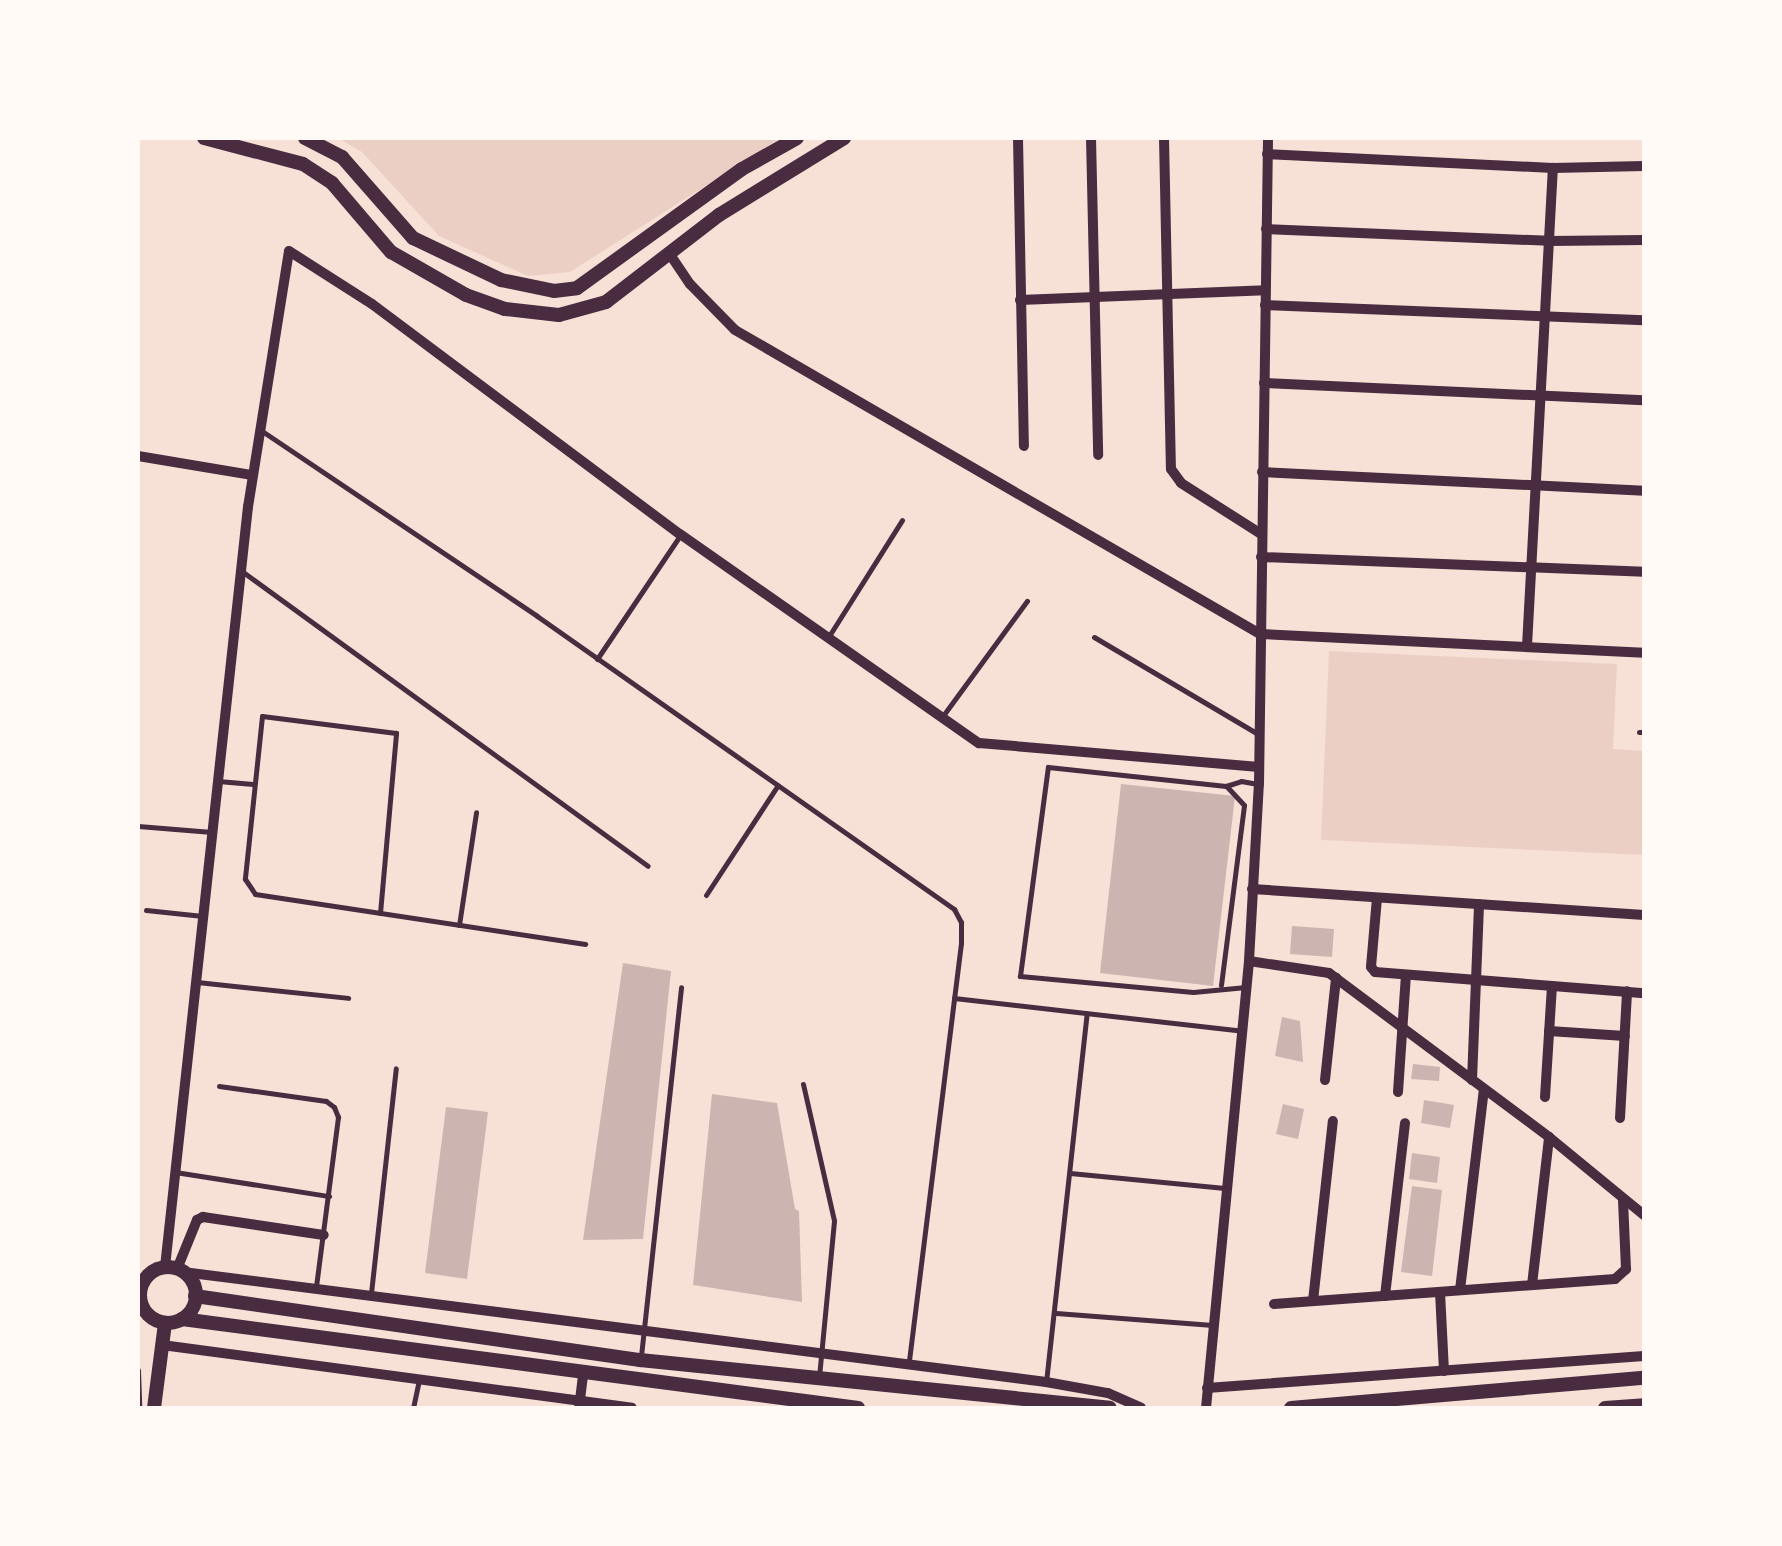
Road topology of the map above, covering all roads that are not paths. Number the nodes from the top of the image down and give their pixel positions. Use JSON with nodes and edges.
{"nodes":[{"id":1,"x":204,"y":138,"type":"edge"},
{"id":2,"x":305,"y":138,"type":"edge"},
{"id":3,"x":796,"y":138,"type":"edge"},
{"id":4,"x":844,"y":138,"type":"edge"},
{"id":5,"x":1018,"y":138,"type":"edge"},
{"id":6,"x":1092,"y":138,"type":"edge"},
{"id":7,"x":1164,"y":138,"type":"edge"},
{"id":8,"x":1268,"y":138,"type":"edge"},
{"id":9,"x":1267,"y":154,"type":"junction"},
{"id":10,"x":1644,"y":166,"type":"edge"},
{"id":11,"x":1553,"y":168,"type":"junction"},
{"id":12,"x":1266,"y":229,"type":"junction"},
{"id":13,"x":1644,"y":240,"type":"edge"},
{"id":14,"x":1549,"y":241,"type":"junction"},
{"id":15,"x":668,"y":253,"type":"junction"},
{"id":16,"x":1265,"y":290,"type":"junction"},
{"id":17,"x":1167,"y":294,"type":"junction"},
{"id":18,"x":1095,"y":297,"type":"junction"},
{"id":19,"x":1020,"y":300,"type":"junction"},
{"id":20,"x":1265,"y":304,"type":"junction"},
{"id":21,"x":1545,"y":318,"type":"junction"},
{"id":22,"x":1644,"y":320,"type":"edge"},
{"id":23,"x":1264,"y":383,"type":"junction"},
{"id":24,"x":1540,"y":398,"type":"junction"},
{"id":25,"x":1644,"y":400,"type":"edge"},
{"id":26,"x":258,"y":428,"type":"junction"},
{"id":27,"x":1024,"y":446,"type":"dead end"},
{"id":28,"x":1098,"y":455,"type":"dead end"},
{"id":29,"x":138,"y":456,"type":"edge"},
{"id":30,"x":1262,"y":472,"type":"junction"},
{"id":31,"x":252,"y":475,"type":"junction"},
{"id":32,"x":1536,"y":486,"type":"junction"},
{"id":33,"x":1644,"y":490,"type":"edge"},
{"id":34,"x":902,"y":520,"type":"dead end"},
{"id":35,"x":680,"y":534,"type":"junction"},
{"id":36,"x":1261,"y":534,"type":"junction"},
{"id":37,"x":1261,"y":557,"type":"junction"},
{"id":38,"x":1531,"y":566,"type":"junction"},
{"id":39,"x":240,"y":570,"type":"junction"},
{"id":40,"x":1644,"y":572,"type":"edge"},
{"id":41,"x":1027,"y":601,"type":"dead end"},
{"id":42,"x":1260,"y":634,"type":"junction"},
{"id":43,"x":828,"y":637,"type":"junction"},
{"id":44,"x":1094,"y":638,"type":"dead end"},
{"id":45,"x":1527,"y":646,"type":"junction"},
{"id":46,"x":1644,"y":653,"type":"edge"},
{"id":47,"x":598,"y":659,"type":"junction"},
{"id":48,"x":942,"y":717,"type":"junction"},
{"id":49,"x":1258,"y":734,"type":"junction"},
{"id":50,"x":1259,"y":767,"type":"junction"},
{"id":51,"x":218,"y":781,"type":"junction"},
{"id":52,"x":253,"y":784,"type":"junction"},
{"id":53,"x":1258,"y":784,"type":"junction"},
{"id":54,"x":778,"y":785,"type":"junction"},
{"id":55,"x":1226,"y":786,"type":"junction"},
{"id":56,"x":476,"y":812,"type":"dead end"},
{"id":57,"x":138,"y":826,"type":"edge"},
{"id":58,"x":212,"y":832,"type":"junction"},
{"id":59,"x":648,"y":866,"type":"dead end"},
{"id":60,"x":1252,"y":890,"type":"junction"},
{"id":61,"x":706,"y":895,"type":"dead end"},
{"id":62,"x":1377,"y":898,"type":"junction"},
{"id":63,"x":1479,"y":904,"type":"junction"},
{"id":64,"x":146,"y":910,"type":"dead end"},
{"id":65,"x":380,"y":913,"type":"junction"},
{"id":66,"x":1644,"y":915,"type":"edge"},
{"id":67,"x":203,"y":916,"type":"junction"},
{"id":68,"x":459,"y":925,"type":"junction"},
{"id":69,"x":585,"y":944,"type":"dead end"},
{"id":70,"x":1249,"y":962,"type":"junction"},
{"id":71,"x":1406,"y":976,"type":"junction"},
{"id":72,"x":1336,"y":978,"type":"junction"},
{"id":73,"x":1476,"y":981,"type":"junction"},
{"id":74,"x":196,"y":982,"type":"junction"},
{"id":75,"x":1221,"y":986,"type":"junction"},
{"id":76,"x":1552,"y":986,"type":"junction"},
{"id":77,"x":681,"y":987,"type":"dead end"},
{"id":78,"x":1246,"y":987,"type":"junction"},
{"id":79,"x":1627,"y":991,"type":"junction"},
{"id":80,"x":1644,"y":993,"type":"edge"},
{"id":81,"x":348,"y":998,"type":"dead end"},
{"id":82,"x":954,"y":998,"type":"junction"},
{"id":83,"x":1087,"y":1013,"type":"junction"},
{"id":84,"x":1402,"y":1028,"type":"junction"},
{"id":85,"x":1242,"y":1031,"type":"junction"},
{"id":86,"x":1550,"y":1031,"type":"junction"},
{"id":87,"x":1625,"y":1036,"type":"junction"},
{"id":88,"x":396,"y":1068,"type":"dead end"},
{"id":89,"x":1324,"y":1080,"type":"dead end"},
{"id":90,"x":1472,"y":1080,"type":"junction"},
{"id":91,"x":803,"y":1084,"type":"dead end"},
{"id":92,"x":218,"y":1086,"type":"dead end"},
{"id":93,"x":1484,"y":1089,"type":"junction"},
{"id":94,"x":1398,"y":1092,"type":"dead end"},
{"id":95,"x":1545,"y":1097,"type":"dead end"},
{"id":96,"x":1620,"y":1118,"type":"dead end"},
{"id":97,"x":1333,"y":1120,"type":"dead end"},
{"id":98,"x":1404,"y":1123,"type":"dead end"},
{"id":99,"x":1549,"y":1137,"type":"junction"},
{"id":100,"x":176,"y":1172,"type":"junction"},
{"id":101,"x":1070,"y":1173,"type":"junction"},
{"id":102,"x":1226,"y":1188,"type":"junction"},
{"id":103,"x":329,"y":1196,"type":"junction"},
{"id":104,"x":1624,"y":1200,"type":"junction"},
{"id":105,"x":1644,"y":1216,"type":"edge"},
{"id":106,"x":324,"y":1236,"type":"junction"},
{"id":107,"x":175,"y":1269,"type":"junction"},
{"id":108,"x":140,"y":1282,"type":"edge"},
{"id":109,"x":1532,"y":1285,"type":"junction"},
{"id":110,"x":316,"y":1287,"type":"junction"},
{"id":111,"x":1460,"y":1290,"type":"junction"},
{"id":112,"x":1440,"y":1292,"type":"junction"},
{"id":113,"x":370,"y":1295,"type":"junction"},
{"id":114,"x":196,"y":1296,"type":"junction"},
{"id":115,"x":1385,"y":1296,"type":"junction"},
{"id":116,"x":1313,"y":1301,"type":"junction"},
{"id":117,"x":1274,"y":1304,"type":"dead end"},
{"id":118,"x":1056,"y":1313,"type":"junction"},
{"id":119,"x":143,"y":1315,"type":"edge"},
{"id":120,"x":182,"y":1319,"type":"junction"},
{"id":121,"x":165,"y":1323,"type":"junction"},
{"id":122,"x":1213,"y":1325,"type":"junction"},
{"id":123,"x":642,"y":1332,"type":"junction"},
{"id":124,"x":162,"y":1345,"type":"junction"},
{"id":125,"x":822,"y":1356,"type":"junction"},
{"id":126,"x":1644,"y":1356,"type":"edge"},
{"id":127,"x":640,"y":1360,"type":"junction"},
{"id":128,"x":908,"y":1366,"type":"junction"},
{"id":129,"x":138,"y":1370,"type":"edge"},
{"id":130,"x":1444,"y":1371,"type":"junction"},
{"id":131,"x":583,"y":1374,"type":"junction"},
{"id":132,"x":1644,"y":1378,"type":"edge"},
{"id":133,"x":419,"y":1380,"type":"junction"},
{"id":134,"x":819,"y":1380,"type":"junction"},
{"id":135,"x":1046,"y":1382,"type":"junction"},
{"id":136,"x":1206,"y":1388,"type":"junction"},
{"id":137,"x":579,"y":1405,"type":"edge"},
{"id":138,"x":1644,"y":1405,"type":"edge"},
{"id":139,"x":140,"y":1408,"type":"edge"},
{"id":140,"x":154,"y":1408,"type":"edge"},
{"id":141,"x":413,"y":1408,"type":"edge"},
{"id":142,"x":632,"y":1408,"type":"edge"},
{"id":143,"x":858,"y":1408,"type":"edge"},
{"id":144,"x":1110,"y":1408,"type":"edge"},
{"id":145,"x":1141,"y":1408,"type":"edge"},
{"id":146,"x":1206,"y":1408,"type":"edge"},
{"id":147,"x":1291,"y":1408,"type":"edge"},
{"id":148,"x":1606,"y":1408,"type":"edge"}],
"edges":[{"from":1,"to":15,"type":"street"},
{"from":2,"to":3,"type":"street"},
{"from":4,"to":15,"type":"street"},
{"from":5,"to":19,"type":"street"},
{"from":6,"to":18,"type":"street"},
{"from":7,"to":17,"type":"street"},
{"from":8,"to":9,"type":"street"},
{"from":9,"to":11,"type":"street"},
{"from":9,"to":12,"type":"street"},
{"from":10,"to":11,"type":"street"},
{"from":11,"to":14,"type":"street"},
{"from":12,"to":14,"type":"street"},
{"from":12,"to":16,"type":"street"},
{"from":13,"to":14,"type":"street"},
{"from":14,"to":21,"type":"street"},
{"from":15,"to":42,"type":"street"},
{"from":16,"to":17,"type":"street"},
{"from":16,"to":20,"type":"street"},
{"from":17,"to":18,"type":"street"},
{"from":17,"to":36,"type":"street"},
{"from":18,"to":19,"type":"street"},
{"from":18,"to":28,"type":"street"},
{"from":19,"to":27,"type":"street"},
{"from":20,"to":21,"type":"street"},
{"from":20,"to":23,"type":"street"},
{"from":21,"to":22,"type":"street"},
{"from":21,"to":24,"type":"street"},
{"from":23,"to":24,"type":"street"},
{"from":23,"to":30,"type":"street"},
{"from":24,"to":25,"type":"street"},
{"from":24,"to":32,"type":"street"},
{"from":26,"to":31,"type":"street"},
{"from":26,"to":35,"type":"street"},
{"from":26,"to":47,"type":"lane"},
{"from":29,"to":31,"type":"street"},
{"from":30,"to":32,"type":"street"},
{"from":30,"to":36,"type":"street"},
{"from":31,"to":39,"type":"street"},
{"from":32,"to":33,"type":"street"},
{"from":32,"to":38,"type":"street"},
{"from":34,"to":43,"type":"lane"},
{"from":35,"to":43,"type":"street"},
{"from":35,"to":47,"type":"lane"},
{"from":36,"to":37,"type":"street"},
{"from":37,"to":38,"type":"street"},
{"from":37,"to":42,"type":"street"},
{"from":38,"to":40,"type":"street"},
{"from":38,"to":45,"type":"street"},
{"from":39,"to":51,"type":"street"},
{"from":39,"to":59,"type":"lane"},
{"from":41,"to":48,"type":"lane"},
{"from":42,"to":45,"type":"street"},
{"from":42,"to":49,"type":"street"},
{"from":43,"to":48,"type":"street"},
{"from":44,"to":49,"type":"lane"},
{"from":45,"to":46,"type":"street"},
{"from":47,"to":54,"type":"lane"},
{"from":48,"to":50,"type":"street"},
{"from":49,"to":50,"type":"street"},
{"from":50,"to":53,"type":"street"},
{"from":51,"to":52,"type":"lane"},
{"from":51,"to":58,"type":"street"},
{"from":52,"to":65,"type":"lane"},
{"from":52,"to":65,"type":"lane"},
{"from":53,"to":55,"type":"lane"},
{"from":53,"to":60,"type":"street"},
{"from":54,"to":61,"type":"lane"},
{"from":54,"to":82,"type":"lane"},
{"from":55,"to":75,"type":"lane"},
{"from":55,"to":75,"type":"lane"},
{"from":56,"to":68,"type":"lane"},
{"from":57,"to":58,"type":"lane"},
{"from":58,"to":67,"type":"street"},
{"from":60,"to":62,"type":"street"},
{"from":60,"to":70,"type":"street"},
{"from":62,"to":63,"type":"street"},
{"from":62,"to":71,"type":"street"},
{"from":63,"to":66,"type":"street"},
{"from":63,"to":73,"type":"street"},
{"from":64,"to":67,"type":"lane"},
{"from":65,"to":68,"type":"lane"},
{"from":67,"to":74,"type":"street"},
{"from":68,"to":69,"type":"lane"},
{"from":70,"to":72,"type":"street"},
{"from":70,"to":78,"type":"street"},
{"from":71,"to":73,"type":"street"},
{"from":71,"to":84,"type":"street"},
{"from":72,"to":84,"type":"street"},
{"from":72,"to":89,"type":"street"},
{"from":73,"to":76,"type":"street"},
{"from":73,"to":90,"type":"street"},
{"from":74,"to":81,"type":"lane"},
{"from":74,"to":100,"type":"street"},
{"from":75,"to":78,"type":"lane"},
{"from":76,"to":79,"type":"street"},
{"from":76,"to":86,"type":"street"},
{"from":77,"to":123,"type":"lane"},
{"from":78,"to":85,"type":"street"},
{"from":79,"to":80,"type":"street"},
{"from":79,"to":87,"type":"street"},
{"from":82,"to":83,"type":"lane"},
{"from":82,"to":128,"type":"lane"},
{"from":83,"to":85,"type":"lane"},
{"from":83,"to":101,"type":"lane"},
{"from":84,"to":90,"type":"street"},
{"from":84,"to":94,"type":"street"},
{"from":85,"to":102,"type":"street"},
{"from":86,"to":87,"type":"street"},
{"from":86,"to":95,"type":"street"},
{"from":87,"to":96,"type":"street"},
{"from":88,"to":113,"type":"lane"},
{"from":90,"to":93,"type":"street"},
{"from":91,"to":125,"type":"lane"},
{"from":92,"to":103,"type":"lane"},
{"from":93,"to":99,"type":"street"},
{"from":93,"to":111,"type":"street"},
{"from":97,"to":116,"type":"street"},
{"from":98,"to":115,"type":"street"},
{"from":99,"to":104,"type":"street"},
{"from":99,"to":109,"type":"street"},
{"from":100,"to":103,"type":"lane"},
{"from":100,"to":107,"type":"street"},
{"from":101,"to":102,"type":"lane"},
{"from":101,"to":118,"type":"lane"},
{"from":102,"to":122,"type":"street"},
{"from":103,"to":106,"type":"lane"},
{"from":104,"to":105,"type":"street"},
{"from":104,"to":109,"type":"street"},
{"from":106,"to":107,"type":"street"},
{"from":106,"to":110,"type":"lane"},
{"from":107,"to":108,"type":"street"},
{"from":107,"to":110,"type":"street"},
{"from":107,"to":114,"type":"street"},
{"from":108,"to":119,"type":"street"},
{"from":109,"to":111,"type":"street"},
{"from":110,"to":113,"type":"street"},
{"from":111,"to":112,"type":"street"},
{"from":112,"to":115,"type":"street"},
{"from":112,"to":130,"type":"street"},
{"from":113,"to":123,"type":"street"},
{"from":114,"to":120,"type":"street"},
{"from":114,"to":127,"type":"street"},
{"from":115,"to":116,"type":"street"},
{"from":116,"to":117,"type":"street"},
{"from":118,"to":122,"type":"lane"},
{"from":118,"to":135,"type":"lane"},
{"from":119,"to":121,"type":"street"},
{"from":120,"to":121,"type":"street"},
{"from":120,"to":131,"type":"street"},
{"from":121,"to":124,"type":"street"},
{"from":122,"to":136,"type":"street"},
{"from":123,"to":125,"type":"street"},
{"from":123,"to":127,"type":"lane"},
{"from":124,"to":133,"type":"street"},
{"from":124,"to":140,"type":"street"},
{"from":125,"to":128,"type":"street"},
{"from":125,"to":134,"type":"lane"},
{"from":126,"to":130,"type":"street"},
{"from":127,"to":134,"type":"street"},
{"from":128,"to":135,"type":"street"},
{"from":129,"to":139,"type":"lane"},
{"from":130,"to":136,"type":"street"},
{"from":131,"to":137,"type":"street"},
{"from":131,"to":143,"type":"street"},
{"from":132,"to":147,"type":"street"},
{"from":133,"to":137,"type":"street"},
{"from":133,"to":141,"type":"lane"},
{"from":134,"to":144,"type":"street"},
{"from":135,"to":145,"type":"street"},
{"from":136,"to":146,"type":"street"},
{"from":137,"to":142,"type":"street"},
{"from":138,"to":148,"type":"street"}]}
